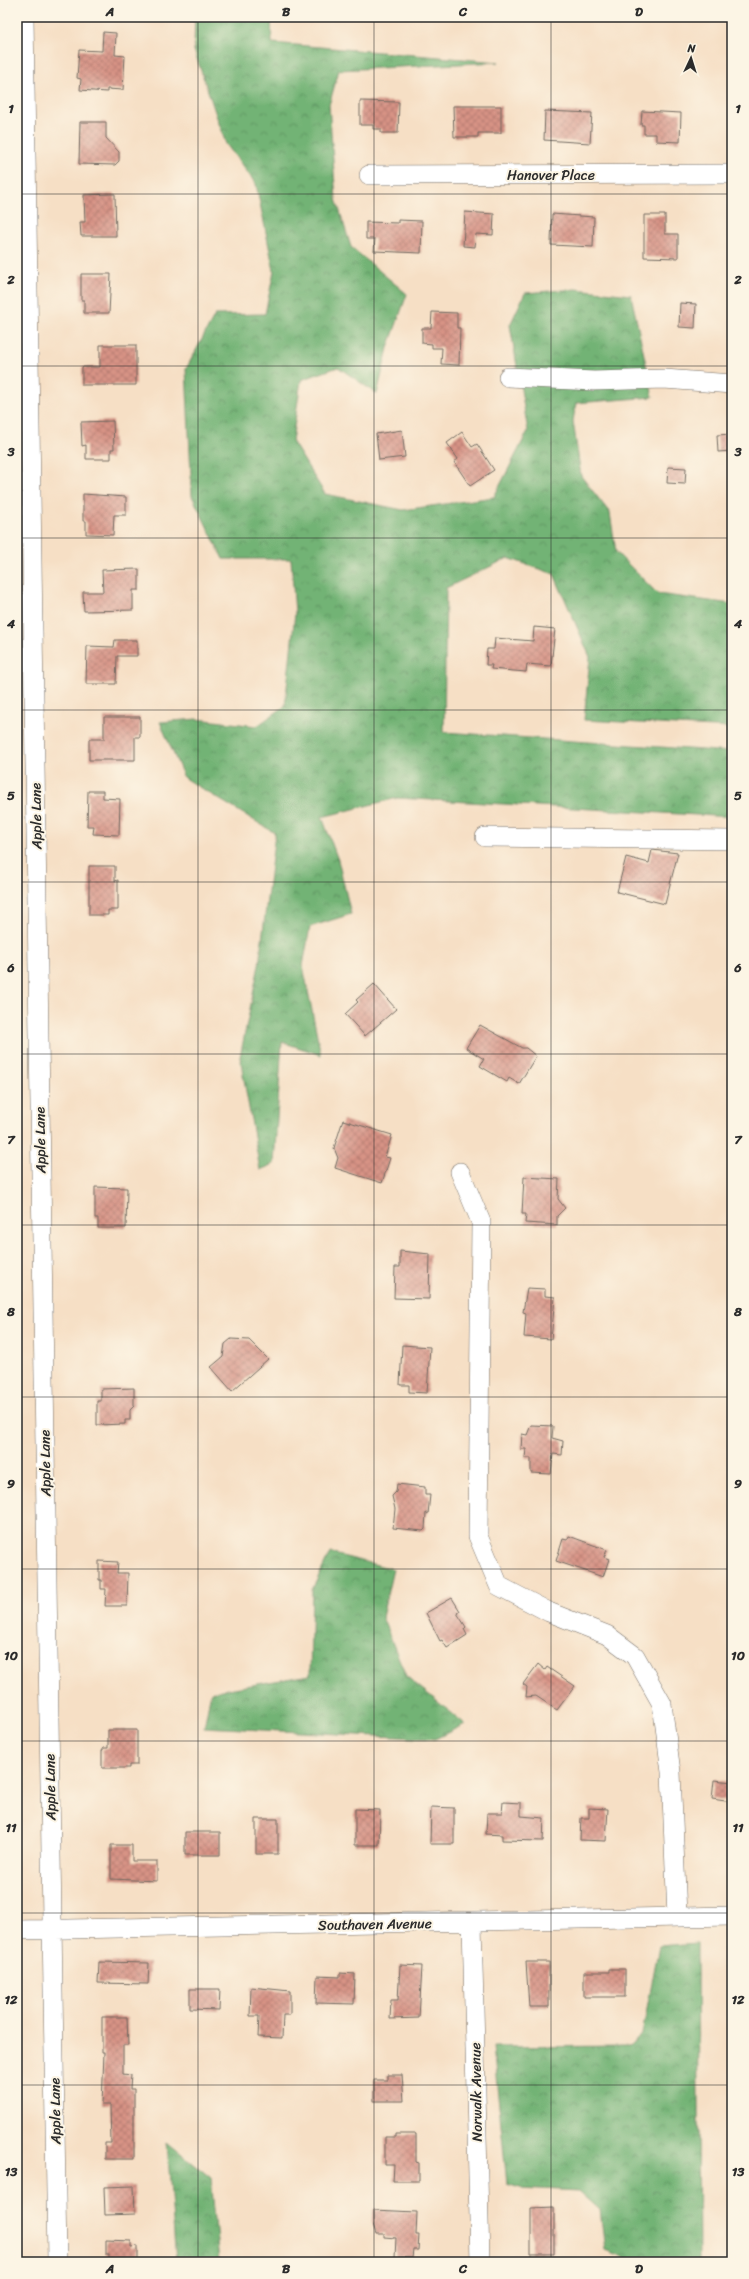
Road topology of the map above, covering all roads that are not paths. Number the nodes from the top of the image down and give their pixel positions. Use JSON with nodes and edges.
{"nodes":[{"id":1,"x":24,"y":17,"type":"edge"},
{"id":2,"x":732,"y":174,"type":"edge"},
{"id":3,"x":369,"y":175,"type":"dead end"},
{"id":4,"x":508,"y":377,"type":"dead end"},
{"id":5,"x":732,"y":384,"type":"edge"},
{"id":6,"x":485,"y":837,"type":"dead end"},
{"id":7,"x":732,"y":840,"type":"edge"},
{"id":8,"x":460,"y":1172,"type":"dead end"},
{"id":9,"x":677,"y":1916,"type":"junction"},
{"id":10,"x":732,"y":1916,"type":"edge"},
{"id":11,"x":472,"y":1922,"type":"junction"},
{"id":12,"x":17,"y":1930,"type":"edge"},
{"id":13,"x":52,"y":1930,"type":"junction"},
{"id":14,"x":57,"y":2262,"type":"edge"},
{"id":15,"x":480,"y":2262,"type":"edge"}],
"edges":[{"from":1,"to":13,"type":"street","name":"Apple Lane"},
{"from":2,"to":3,"type":"street","name":"Hanover Place"},
{"from":4,"to":5,"type":"street"},
{"from":6,"to":7,"type":"street"},
{"from":8,"to":9,"type":"street"},
{"from":9,"to":10,"type":"street","name":"Southaven Avenue"},
{"from":9,"to":11,"type":"street","name":"Southaven Avenue"},
{"from":11,"to":13,"type":"street","name":"Southaven Avenue"},
{"from":11,"to":15,"type":"street","name":"Norwalk Avenue"},
{"from":12,"to":13,"type":"street","name":"Southaven Avenue"},
{"from":13,"to":14,"type":"street","name":"Apple Lane"}]}
